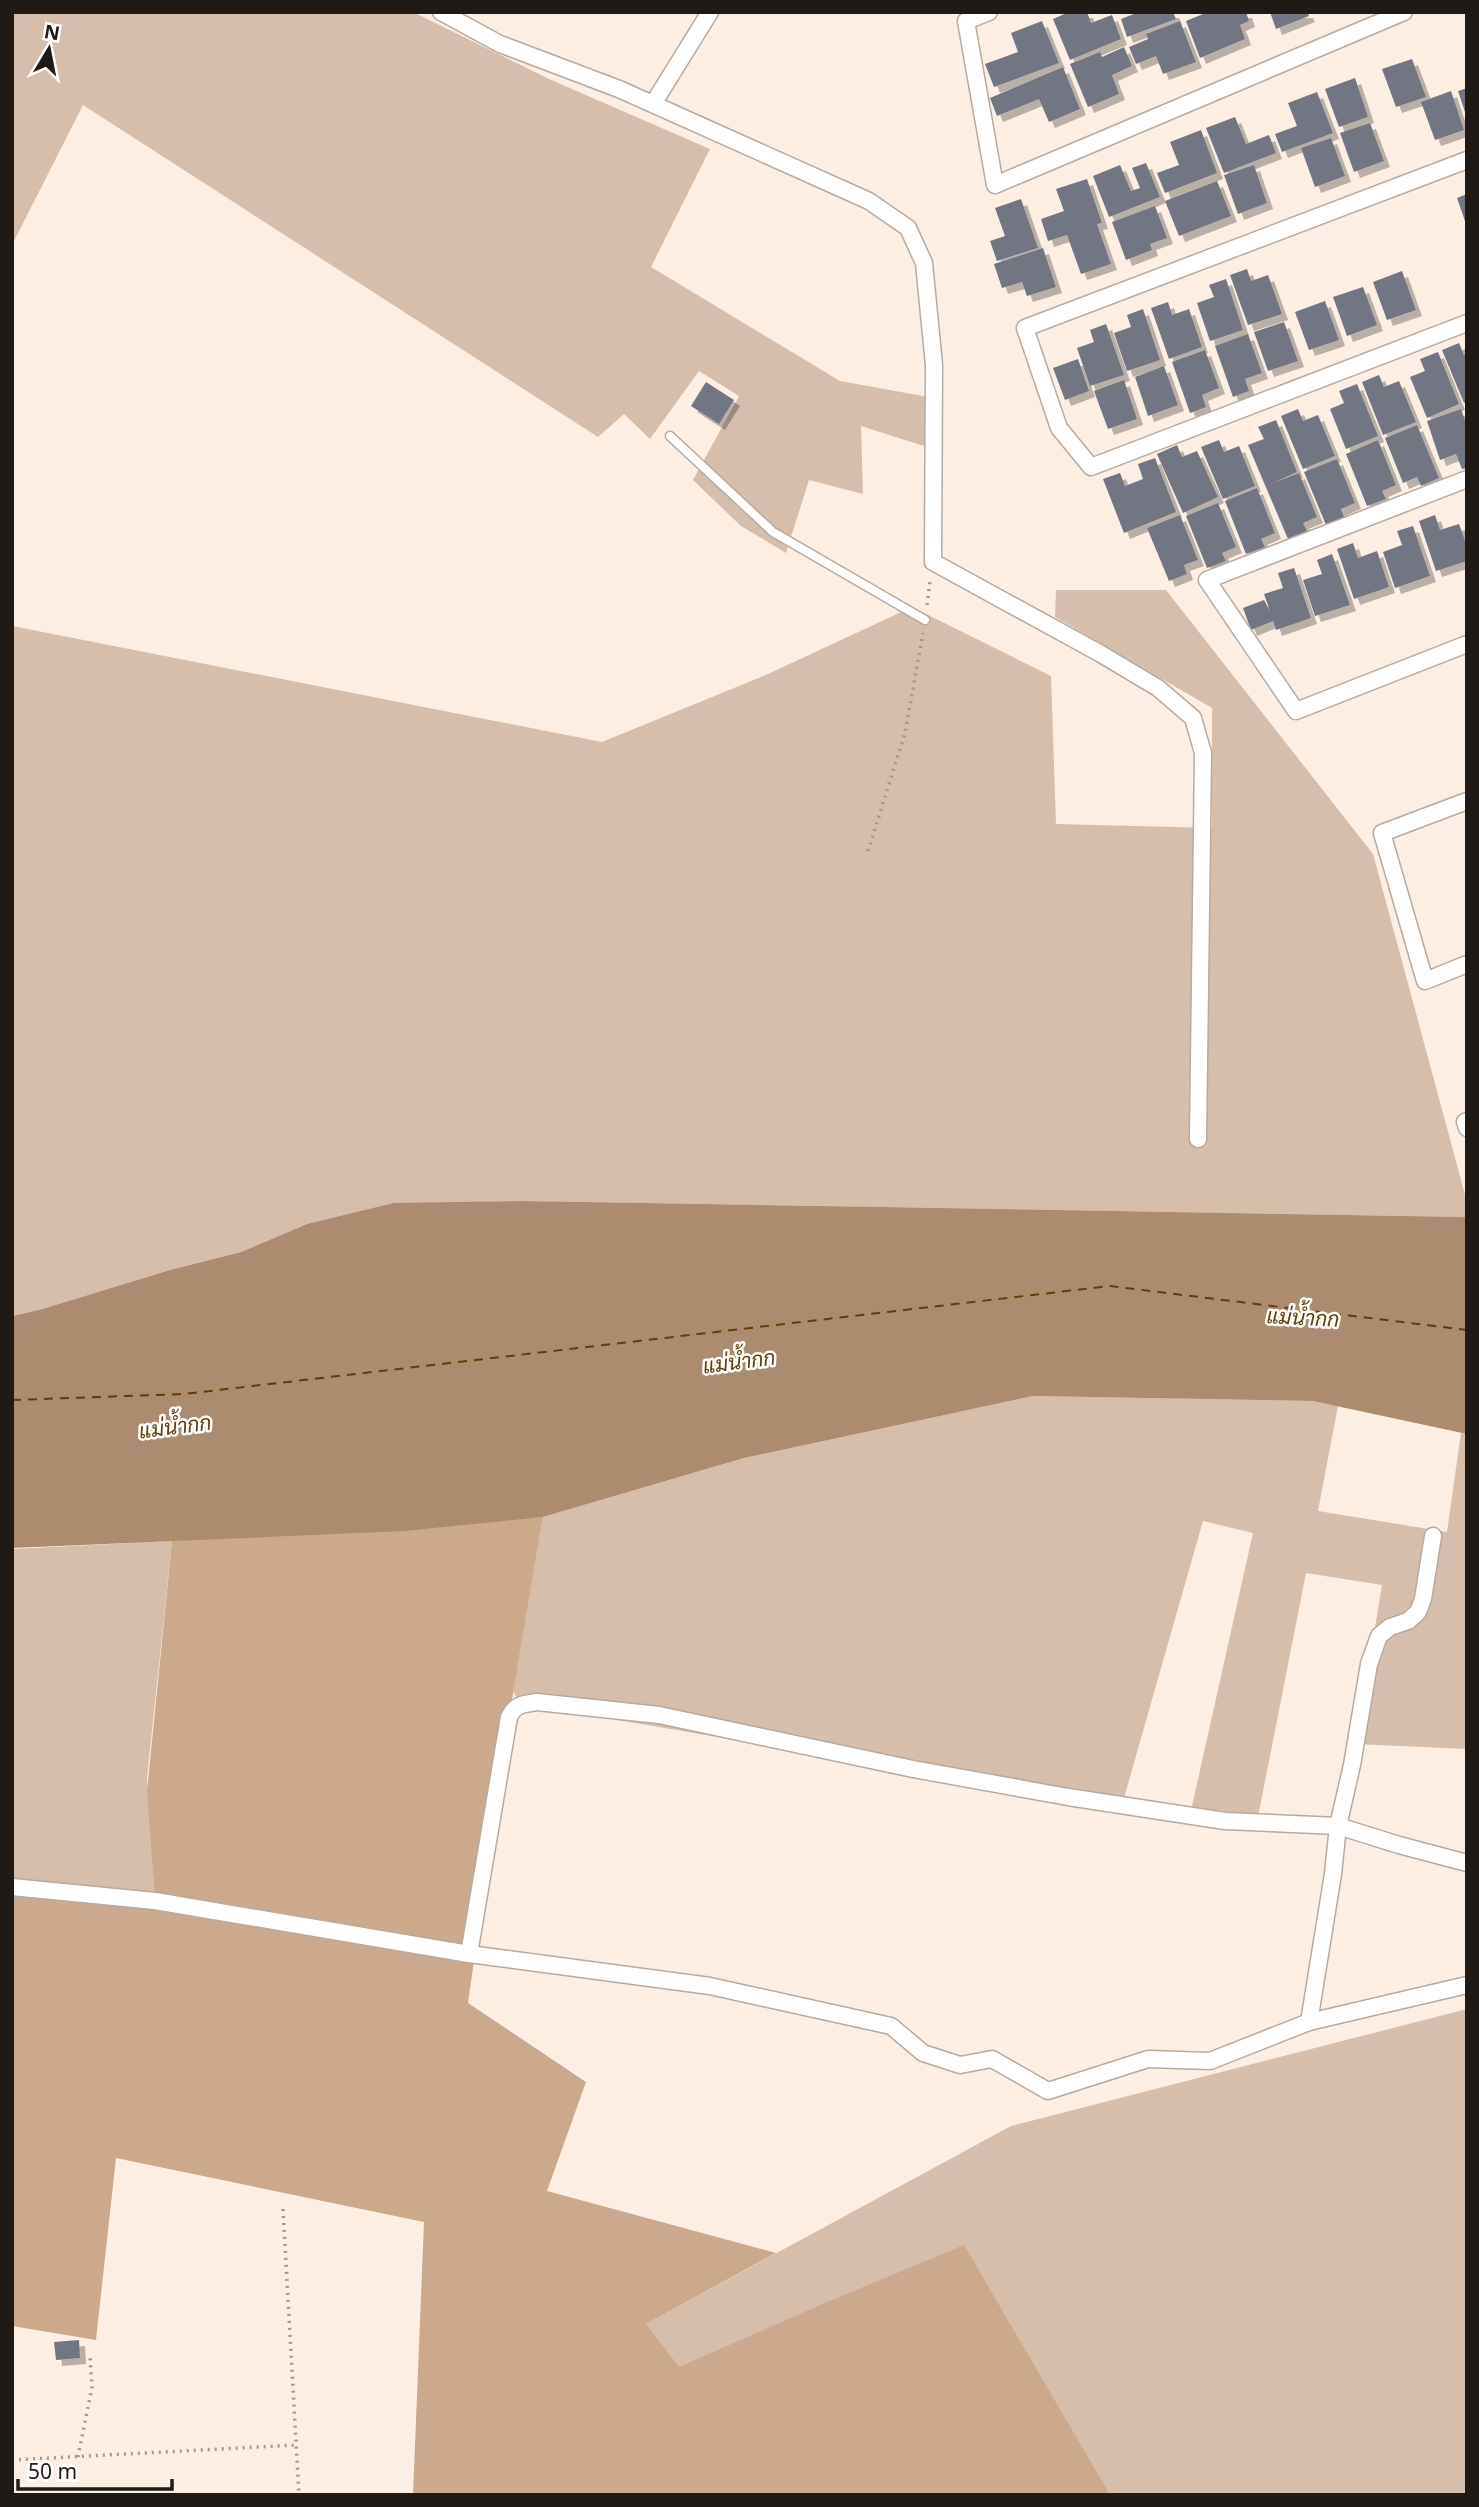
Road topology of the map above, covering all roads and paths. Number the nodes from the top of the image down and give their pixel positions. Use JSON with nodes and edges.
{"nodes":[{"id":1,"x":441,"y":12,"type":"edge"},
{"id":2,"x":710,"y":12,"type":"edge"},
{"id":3,"x":989,"y":12,"type":"edge"},
{"id":4,"x":1404,"y":12,"type":"edge"},
{"id":5,"x":653,"y":104,"type":"junction"},
{"id":6,"x":1467,"y":160,"type":"edge"},
{"id":7,"x":1467,"y":323,"type":"edge"},
{"id":8,"x":670,"y":436,"type":"dead end"},
{"id":9,"x":1467,"y":479,"type":"edge"},
{"id":10,"x":933,"y":562,"type":"junction"},
{"id":11,"x":925,"y":620,"type":"junction"},
{"id":12,"x":1467,"y":643,"type":"edge"},
{"id":13,"x":1467,"y":801,"type":"edge"},
{"id":14,"x":867,"y":851,"type":"dead end"},
{"id":15,"x":1467,"y":964,"type":"edge"},
{"id":16,"x":1467,"y":1121,"type":"edge"},
{"id":17,"x":1467,"y":1128,"type":"edge"},
{"id":18,"x":1199,"y":1139,"type":"dead end"},
{"id":19,"x":1433,"y":1536,"type":"dead end"},
{"id":20,"x":1338,"y":1826,"type":"junction"},
{"id":21,"x":1467,"y":1863,"type":"edge"},
{"id":22,"x":12,"y":1887,"type":"edge"},
{"id":23,"x":468,"y":1954,"type":"junction"},
{"id":24,"x":1467,"y":1985,"type":"edge"},
{"id":25,"x":1310,"y":2022,"type":"junction"},
{"id":26,"x":283,"y":2209,"type":"dead end"},
{"id":27,"x":90,"y":2356,"type":"dead end"},
{"id":28,"x":296,"y":2445,"type":"junction"},
{"id":29,"x":78,"y":2457,"type":"junction"},
{"id":30,"x":12,"y":2460,"type":"edge"},
{"id":31,"x":299,"y":2495,"type":"edge"}],
"edges":[{"from":1,"to":5,"type":"street"},
{"from":2,"to":5,"type":"street"},
{"from":3,"to":4,"type":"street"},
{"from":5,"to":10,"type":"street"},
{"from":6,"to":7,"type":"street"},
{"from":8,"to":11,"type":"lane"},
{"from":9,"to":12,"type":"street"},
{"from":10,"to":11,"type":"path"},
{"from":10,"to":18,"type":"street"},
{"from":11,"to":14,"type":"path"},
{"from":13,"to":15,"type":"street"},
{"from":16,"to":17,"type":"street"},
{"from":19,"to":20,"type":"street"},
{"from":20,"to":21,"type":"street"},
{"from":20,"to":23,"type":"street"},
{"from":20,"to":25,"type":"street"},
{"from":22,"to":23,"type":"street"},
{"from":23,"to":25,"type":"street"},
{"from":24,"to":25,"type":"street"},
{"from":26,"to":28,"type":"path"},
{"from":27,"to":29,"type":"path"},
{"from":28,"to":29,"type":"path"},
{"from":28,"to":31,"type":"path"},
{"from":29,"to":30,"type":"path"}]}
